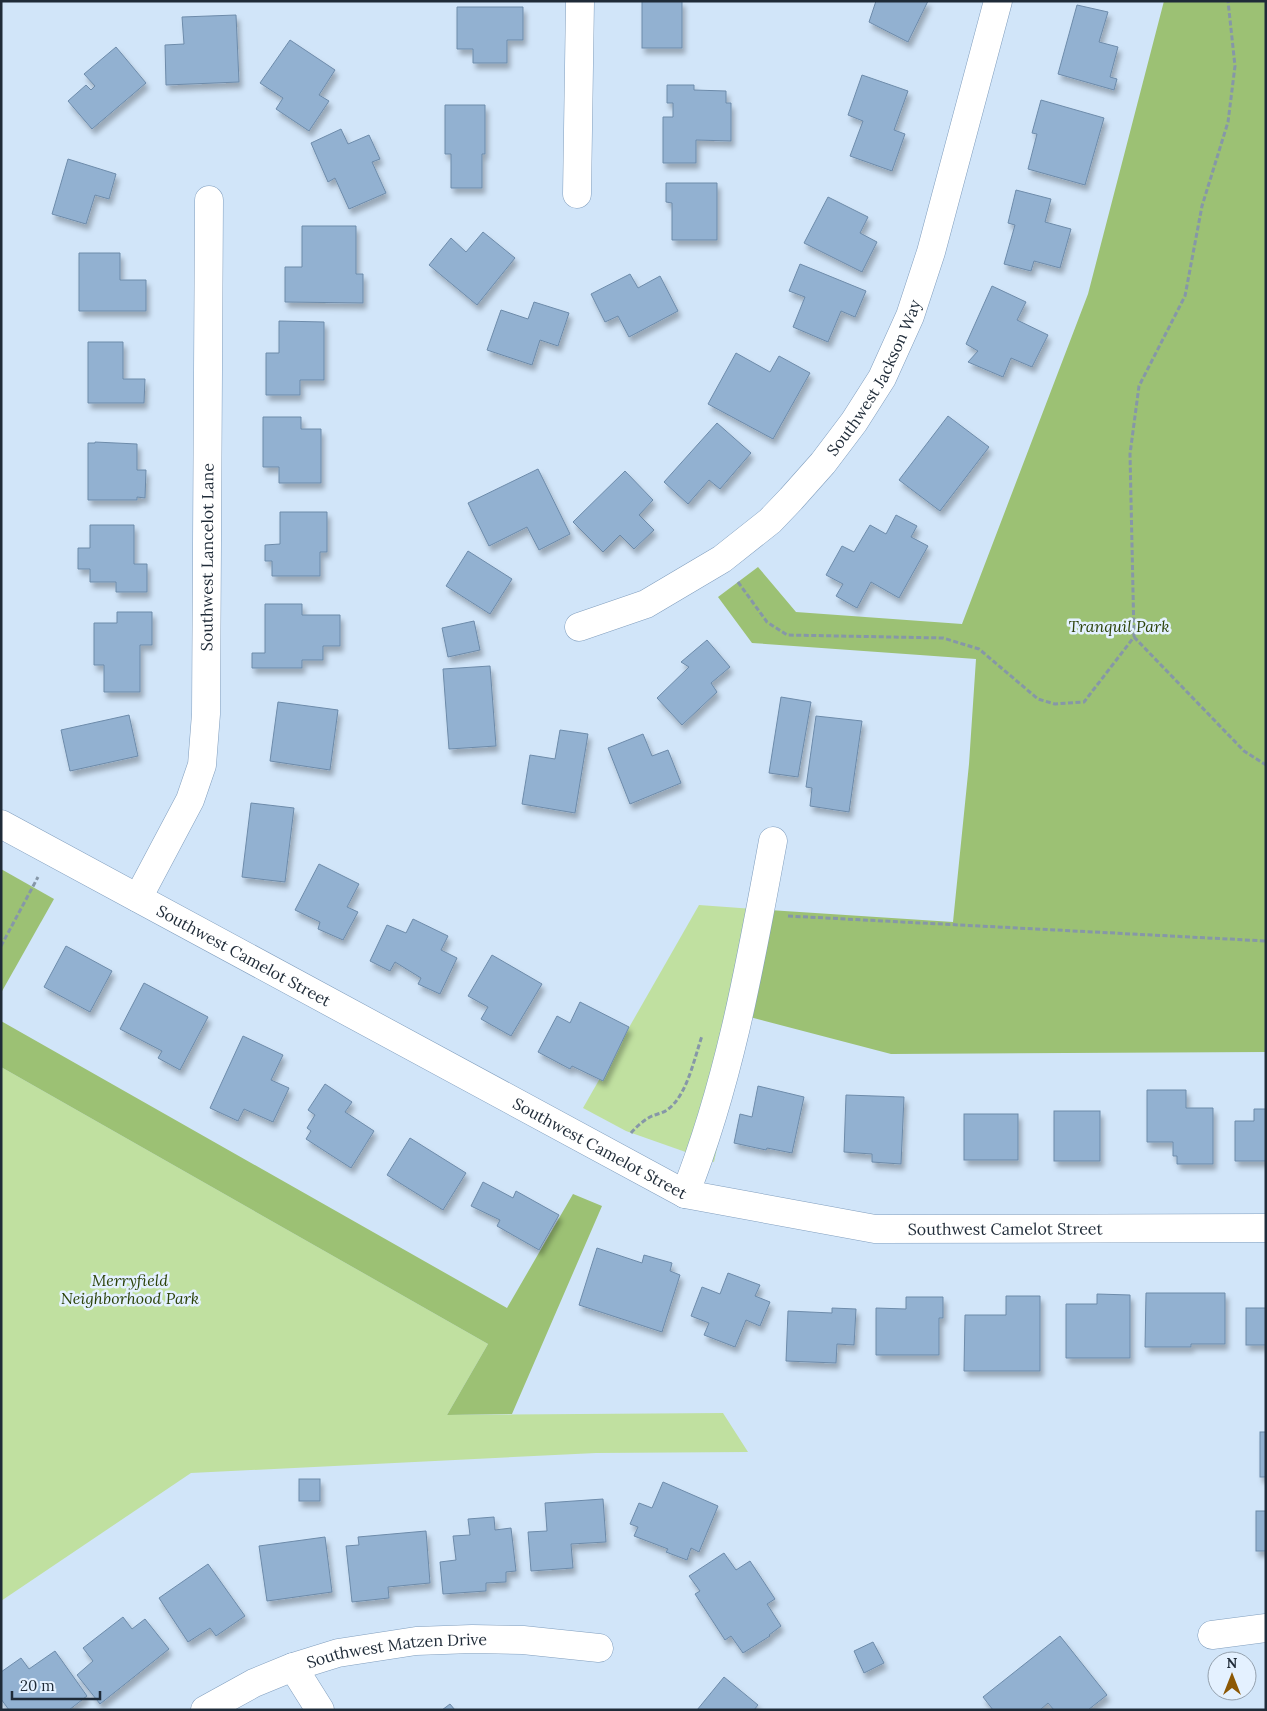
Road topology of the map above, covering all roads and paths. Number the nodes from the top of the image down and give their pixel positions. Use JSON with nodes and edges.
{"nodes":[{"id":1,"x":580,"y":1,"type":"edge"},
{"id":2,"x":998,"y":1,"type":"edge"},
{"id":3,"x":1228,"y":1,"type":"edge"},
{"id":4,"x":576,"y":194,"type":"dead end"},
{"id":5,"x":209,"y":200,"type":"dead end"},
{"id":6,"x":722,"y":559,"type":"junction"},
{"id":7,"x":578,"y":627,"type":"dead end"},
{"id":8,"x":1134,"y":637,"type":"junction"},
{"id":9,"x":1266,"y":765,"type":"edge"},
{"id":10,"x":1,"y":824,"type":"edge"},
{"id":11,"x":774,"y":841,"type":"dead end"},
{"id":12,"x":52,"y":852,"type":"junction"},
{"id":13,"x":138,"y":898,"type":"junction"},
{"id":14,"x":760,"y":914,"type":"junction"},
{"id":15,"x":1266,"y":942,"type":"edge"},
{"id":16,"x":1,"y":946,"type":"edge"},
{"id":17,"x":739,"y":1010,"type":"junction"},
{"id":18,"x":614,"y":1155,"type":"junction"},
{"id":19,"x":684,"y":1194,"type":"junction"},
{"id":20,"x":1266,"y":1228,"type":"edge"},
{"id":21,"x":1266,"y":1628,"type":"edge"},
{"id":22,"x":1212,"y":1635,"type":"dead end"},
{"id":23,"x":599,"y":1648,"type":"dead end"},
{"id":24,"x":293,"y":1667,"type":"junction"},
{"id":25,"x":205,"y":1710,"type":"edge"},
{"id":26,"x":320,"y":1710,"type":"edge"}],
"edges":[{"from":1,"to":4,"type":"street"},
{"from":2,"to":6,"type":"street","name":"Southwest Jackson Way"},
{"from":3,"to":8,"type":"path"},
{"from":5,"to":13,"type":"street","name":"Southwest Lancelot Lane"},
{"from":6,"to":7,"type":"street","name":"Southwest Jackson Way"},
{"from":6,"to":8,"type":"path"},
{"from":8,"to":9,"type":"path"},
{"from":10,"to":12,"type":"street","name":"Southwest Camelot Street"},
{"from":11,"to":14,"type":"street"},
{"from":12,"to":13,"type":"street","name":"Southwest Camelot Street"},
{"from":12,"to":16,"type":"path"},
{"from":13,"to":18,"type":"street","name":"Southwest Camelot Street"},
{"from":14,"to":15,"type":"path"},
{"from":14,"to":17,"type":"street"},
{"from":17,"to":18,"type":"path"},
{"from":17,"to":19,"type":"street"},
{"from":18,"to":19,"type":"street","name":"Southwest Camelot Street"},
{"from":19,"to":20,"type":"street","name":"Southwest Camelot Street"},
{"from":21,"to":22,"type":"street"},
{"from":23,"to":24,"type":"street","name":"Southwest Matzen Drive"},
{"from":24,"to":25,"type":"street","name":"Southwest Matzen Drive"},
{"from":24,"to":26,"type":"street"}]}
